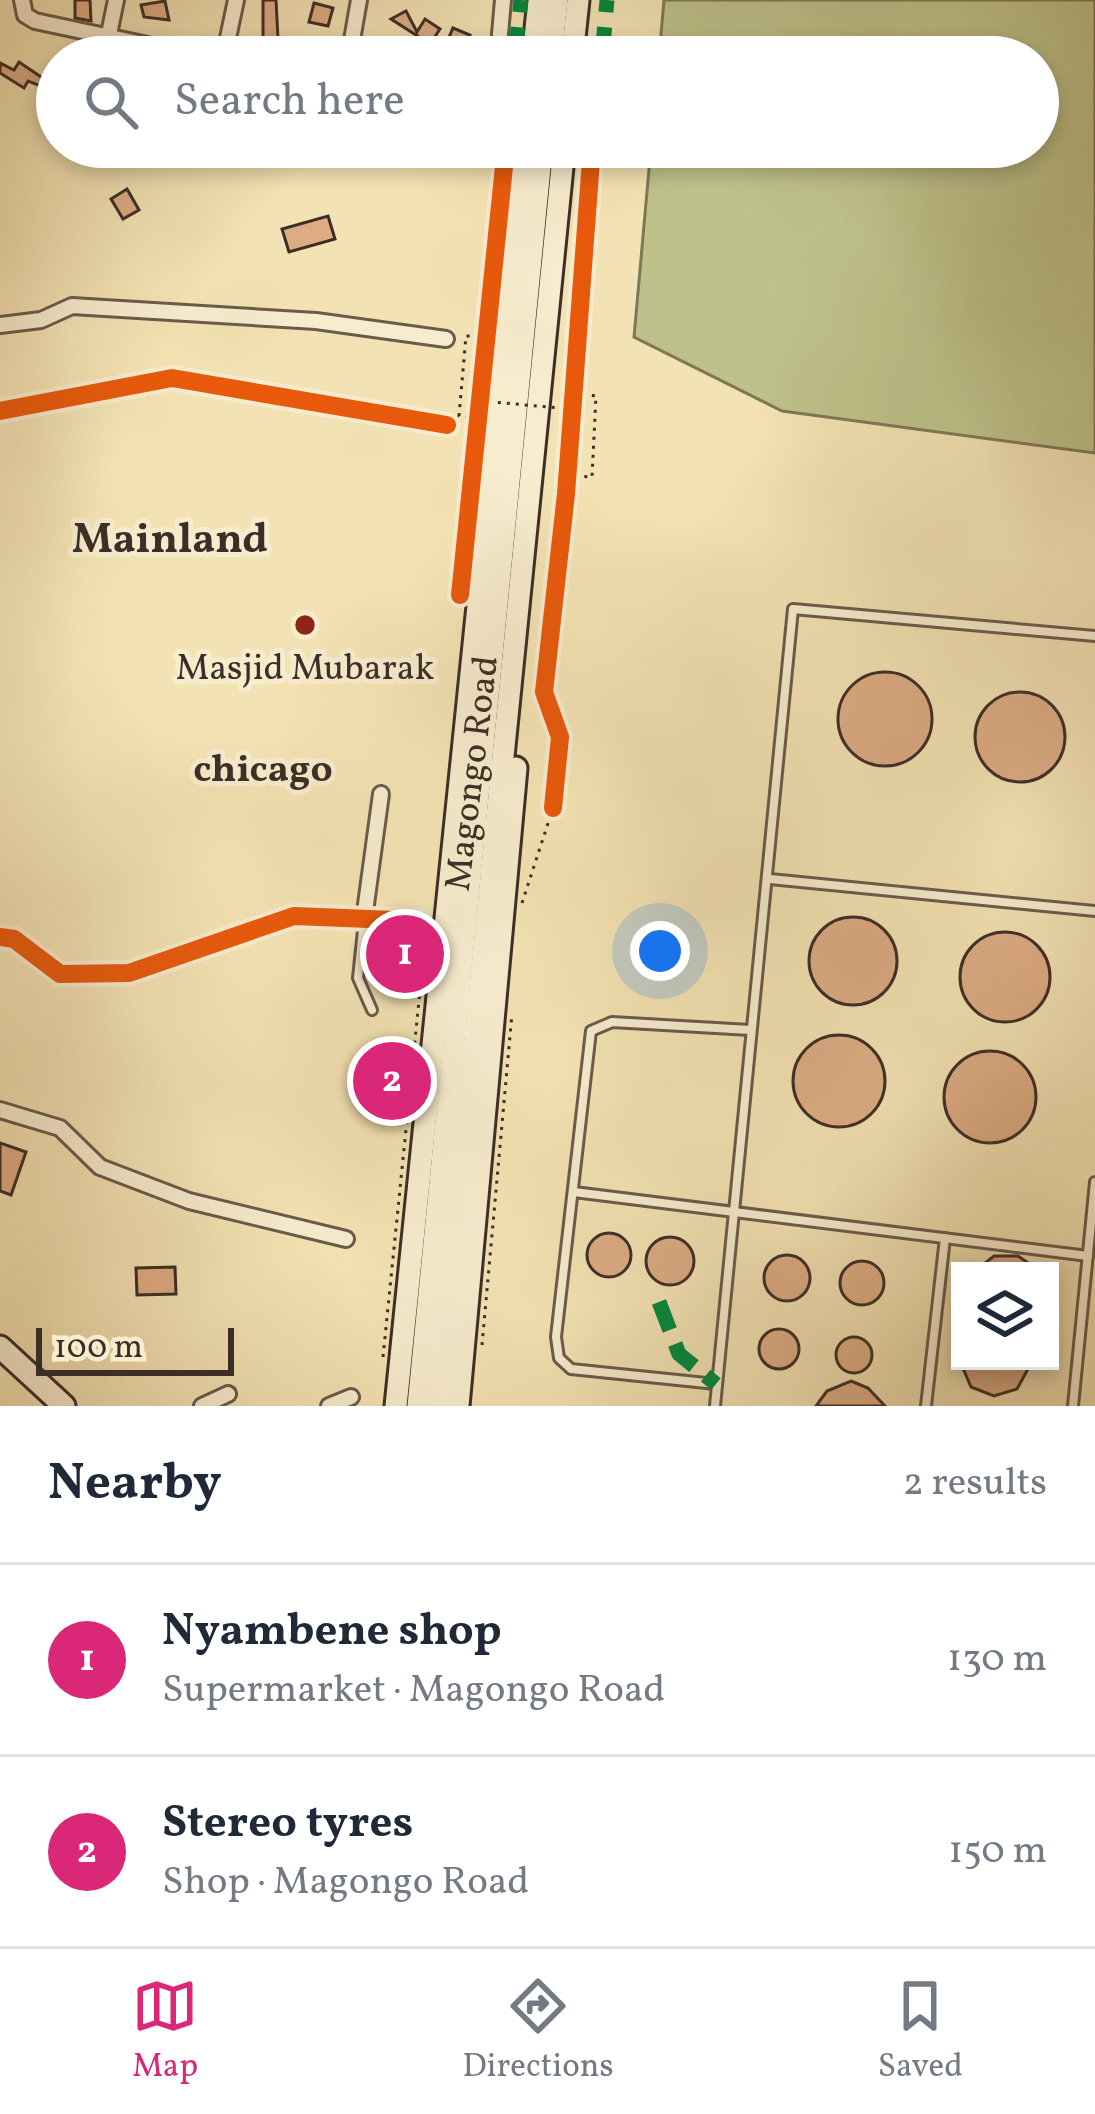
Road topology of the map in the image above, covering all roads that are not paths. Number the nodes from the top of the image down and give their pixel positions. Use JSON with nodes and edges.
{"nodes":[{"id":1,"x":22,"y":0,"type":"edge"},
{"id":2,"x":116,"y":0,"type":"edge"},
{"id":3,"x":236,"y":0,"type":"edge"},
{"id":4,"x":359,"y":0,"type":"edge"},
{"id":5,"x":503,"y":0,"type":"edge"},
{"id":6,"x":539,"y":0,"type":"edge"},
{"id":7,"x":556,"y":0,"type":"edge"},
{"id":8,"x":578,"y":0,"type":"edge"},
{"id":9,"x":109,"y":34,"type":"junction"},
{"id":10,"x":117,"y":36,"type":"edge"},
{"id":11,"x":228,"y":36,"type":"edge"},
{"id":12,"x":353,"y":36,"type":"edge"},
{"id":13,"x":500,"y":36,"type":"edge"},
{"id":14,"x":535,"y":36,"type":"edge"},
{"id":15,"x":553,"y":36,"type":"edge"},
{"id":16,"x":574,"y":36,"type":"edge"},
{"id":17,"x":523,"y":168,"type":"edge"},
{"id":18,"x":540,"y":168,"type":"edge"},
{"id":19,"x":562,"y":168,"type":"edge"},
{"id":20,"x":0,"y":325,"type":"edge"},
{"id":21,"x":446,"y":339,"type":"dead end"},
{"id":22,"x":0,"y":412,"type":"edge"},
{"id":23,"x":447,"y":425,"type":"dead end"},
{"id":24,"x":1095,"y":637,"type":"edge"},
{"id":25,"x":513,"y":701,"type":"junction"},
{"id":26,"x":380,"y":794,"type":"dead end"},
{"id":27,"x":770,"y":879,"type":"junction"},
{"id":28,"x":1095,"y":911,"type":"edge"},
{"id":29,"x":364,"y":919,"type":"junction"},
{"id":30,"x":419,"y":921,"type":"dead end"},
{"id":31,"x":0,"y":937,"type":"edge"},
{"id":32,"x":372,"y":1010,"type":"dead end"},
{"id":33,"x":750,"y":1030,"type":"junction"},
{"id":34,"x":461,"y":1062,"type":"junction"},
{"id":35,"x":0,"y":1110,"type":"edge"},
{"id":36,"x":1095,"y":1182,"type":"edge"},
{"id":37,"x":574,"y":1192,"type":"junction"},
{"id":38,"x":738,"y":1212,"type":"junction"},
{"id":39,"x":945,"y":1238,"type":"junction"},
{"id":40,"x":346,"y":1239,"type":"dead end"},
{"id":41,"x":1088,"y":1256,"type":"junction"},
{"id":42,"x":0,"y":1347,"type":"edge"},
{"id":43,"x":716,"y":1384,"type":"junction"},
{"id":44,"x":228,"y":1394,"type":"dead end"},
{"id":45,"x":351,"y":1397,"type":"dead end"},
{"id":46,"x":64,"y":1406,"type":"edge"},
{"id":47,"x":202,"y":1406,"type":"edge"},
{"id":48,"x":329,"y":1406,"type":"edge"},
{"id":49,"x":396,"y":1406,"type":"edge"},
{"id":50,"x":418,"y":1406,"type":"edge"},
{"id":51,"x":438,"y":1406,"type":"edge"},
{"id":52,"x":458,"y":1406,"type":"edge"},
{"id":53,"x":715,"y":1406,"type":"edge"},
{"id":54,"x":926,"y":1406,"type":"edge"},
{"id":55,"x":1072,"y":1406,"type":"edge"}],
"edges":[{"from":1,"to":9,"type":"street"},
{"from":2,"to":9,"type":"street"},
{"from":3,"to":11,"type":"street"},
{"from":4,"to":12,"type":"street"},
{"from":5,"to":13,"type":"street"},
{"from":6,"to":14,"type":"main road"},
{"from":7,"to":15,"type":"main road"},
{"from":8,"to":16,"type":"main road"},
{"from":9,"to":10,"type":"street"},
{"from":17,"to":49,"type":"main road"},
{"from":18,"to":34,"type":"main road"},
{"from":19,"to":25,"type":"main road","name":"Magongo Road"},
{"from":20,"to":21,"type":"street"},
{"from":22,"to":23,"type":"street"},
{"from":24,"to":27,"type":"lane"},
{"from":25,"to":34,"type":"main road","name":"Magongo Road"},
{"from":25,"to":52,"type":"main road"},
{"from":26,"to":29,"type":"street"},
{"from":27,"to":28,"type":"lane"},
{"from":27,"to":33,"type":"lane"},
{"from":29,"to":30,"type":"street"},
{"from":29,"to":31,"type":"street"},
{"from":29,"to":32,"type":"lane"},
{"from":33,"to":37,"type":"lane"},
{"from":33,"to":38,"type":"lane"},
{"from":34,"to":50,"type":"main road","name":"Magongo Road"},
{"from":34,"to":51,"type":"main road","name":"Magongo Road"},
{"from":35,"to":40,"type":"street"},
{"from":36,"to":41,"type":"lane"},
{"from":37,"to":38,"type":"lane"},
{"from":37,"to":43,"type":"lane"},
{"from":38,"to":39,"type":"lane"},
{"from":38,"to":43,"type":"lane"},
{"from":39,"to":41,"type":"lane"},
{"from":39,"to":54,"type":"lane"},
{"from":41,"to":55,"type":"lane"},
{"from":42,"to":46,"type":"main road"},
{"from":43,"to":53,"type":"lane"},
{"from":44,"to":47,"type":"street"},
{"from":45,"to":48,"type":"street"}]}
